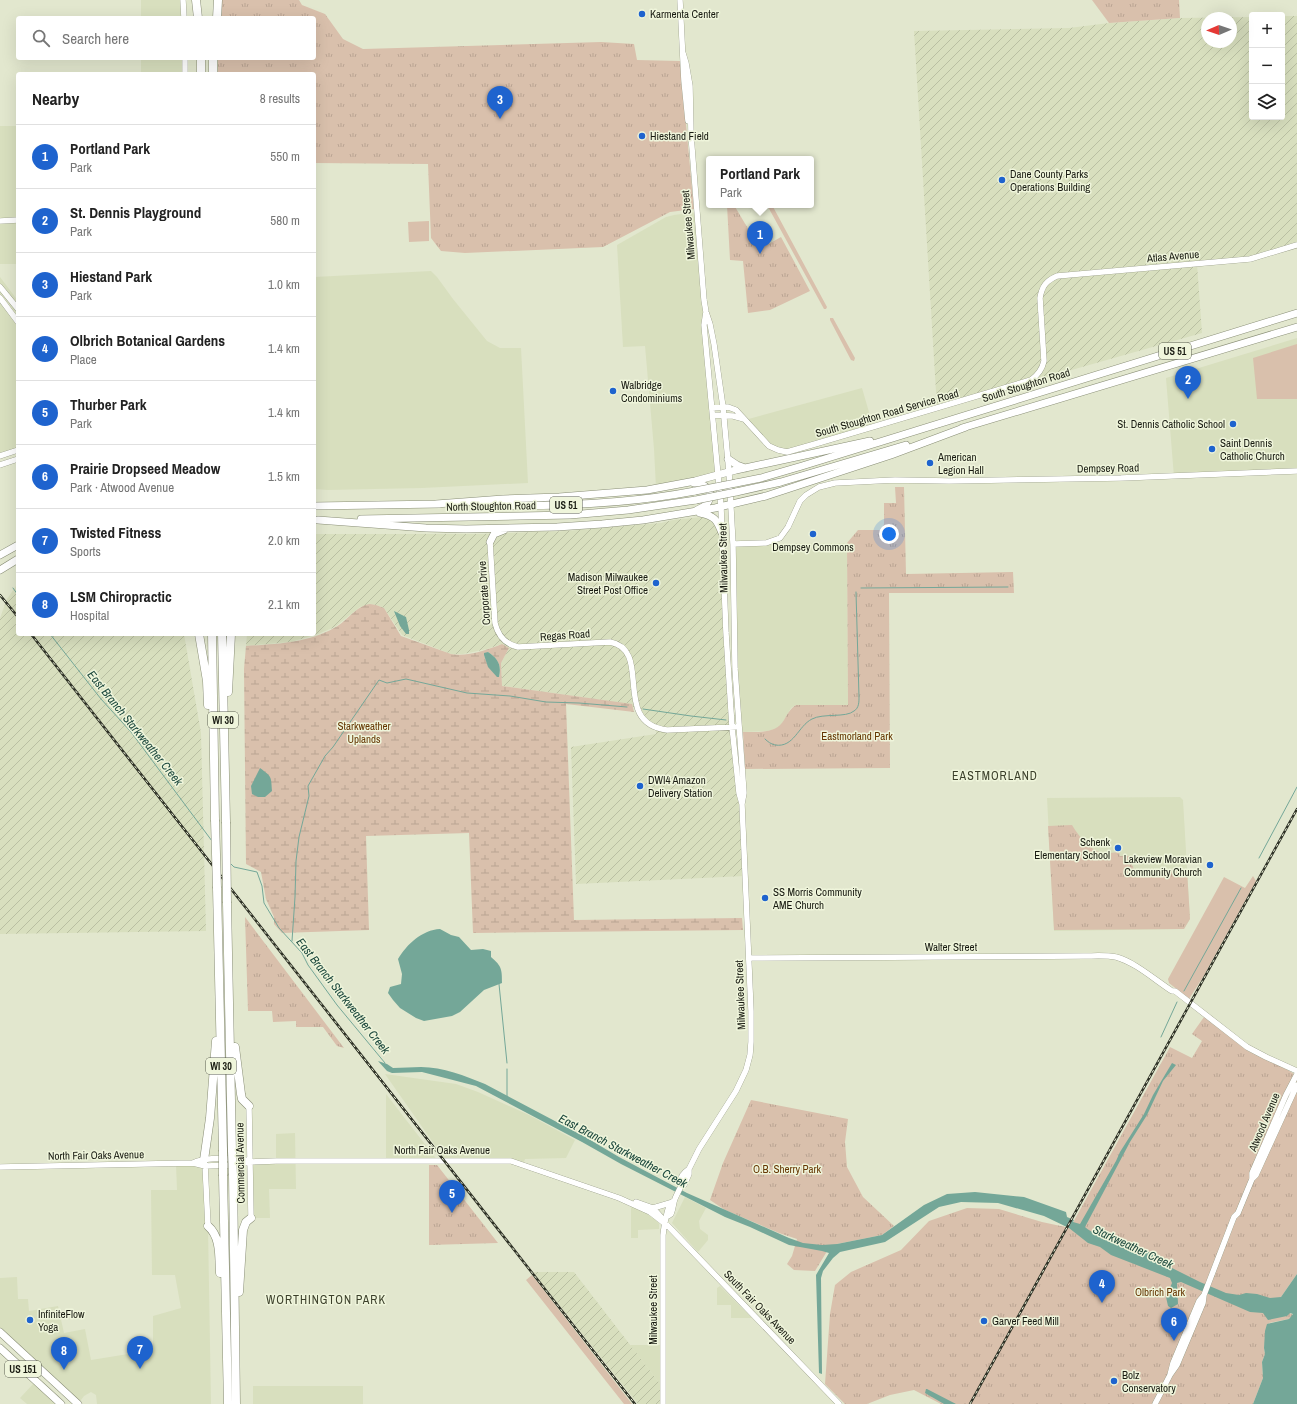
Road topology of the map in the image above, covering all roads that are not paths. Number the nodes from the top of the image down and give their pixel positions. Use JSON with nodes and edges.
{"nodes":[{"id":1,"x":183,"y":0,"type":"edge"},
{"id":2,"x":196,"y":0,"type":"edge"},
{"id":3,"x":200,"y":0,"type":"edge"},
{"id":4,"x":214,"y":0,"type":"edge"},
{"id":5,"x":218,"y":0,"type":"edge"},
{"id":6,"x":680,"y":0,"type":"edge"},
{"id":7,"x":184,"y":16,"type":"edge"},
{"id":8,"x":199,"y":16,"type":"edge"},
{"id":9,"x":199,"y":16,"type":"edge"},
{"id":10,"x":213,"y":16,"type":"edge"},
{"id":11,"x":216,"y":16,"type":"edge"},
{"id":12,"x":185,"y":60,"type":"edge"},
{"id":13,"x":201,"y":60,"type":"edge"},
{"id":14,"x":213,"y":60,"type":"edge"},
{"id":15,"x":185,"y":72,"type":"edge"},
{"id":16,"x":201,"y":72,"type":"edge"},
{"id":17,"x":212,"y":72,"type":"edge"},
{"id":18,"x":16,"y":220,"type":"edge"},
{"id":19,"x":0,"y":221,"type":"edge"},
{"id":20,"x":1297,"y":245,"type":"edge"},
{"id":21,"x":0,"y":287,"type":"edge"},
{"id":22,"x":0,"y":298,"type":"edge"},
{"id":23,"x":16,"y":307,"type":"edge"},
{"id":24,"x":706,"y":312,"type":"junction"},
{"id":25,"x":1297,"y":313,"type":"edge"},
{"id":26,"x":16,"y":319,"type":"edge"},
{"id":27,"x":1297,"y":327,"type":"edge"},
{"id":28,"x":1041,"y":370,"type":"joint"},
{"id":29,"x":1053,"y":389,"type":"junction"},
{"id":30,"x":1056,"y":400,"type":"junction"},
{"id":31,"x":723,"y":407,"type":"junction"},
{"id":32,"x":712,"y":408,"type":"junction"},
{"id":33,"x":713,"y":415,"type":"junction"},
{"id":34,"x":724,"y":415,"type":"junction"},
{"id":35,"x":745,"y":420,"type":"junction"},
{"id":36,"x":966,"y":427,"type":"junction"},
{"id":37,"x":891,"y":438,"type":"junction"},
{"id":38,"x":16,"y":451,"type":"edge"},
{"id":39,"x":0,"y":456,"type":"edge"},
{"id":40,"x":728,"y":458,"type":"junction"},
{"id":41,"x":16,"y":460,"type":"edge"},
{"id":42,"x":0,"y":465,"type":"edge"},
{"id":43,"x":745,"y":468,"type":"junction"},
{"id":44,"x":1297,"y":471,"type":"edge"},
{"id":45,"x":729,"y":472,"type":"junction"},
{"id":46,"x":718,"y":475,"type":"junction"},
{"id":47,"x":760,"y":478,"type":"joint"},
{"id":48,"x":686,"y":483,"type":"junction"},
{"id":49,"x":762,"y":486,"type":"joint"},
{"id":50,"x":436,"y":504,"type":"junction"},
{"id":51,"x":731,"y":504,"type":"junction"},
{"id":52,"x":316,"y":506,"type":"edge"},
{"id":53,"x":721,"y":507,"type":"junction"},
{"id":54,"x":694,"y":512,"type":"junction"},
{"id":55,"x":316,"y":520,"type":"edge"},
{"id":56,"x":517,"y":528,"type":"junction"},
{"id":57,"x":466,"y":529,"type":"junction"},
{"id":58,"x":722,"y":533,"type":"junction"},
{"id":59,"x":490,"y":542,"type":"junction"},
{"id":60,"x":733,"y":544,"type":"junction"},
{"id":61,"x":16,"y":546,"type":"edge"},
{"id":62,"x":0,"y":555,"type":"edge"},
{"id":63,"x":16,"y":560,"type":"edge"},
{"id":64,"x":0,"y":570,"type":"edge"},
{"id":65,"x":724,"y":571,"type":"junction"},
{"id":66,"x":734,"y":631,"type":"junction"},
{"id":67,"x":726,"y":633,"type":"junction"},
{"id":68,"x":199,"y":636,"type":"edge"},
{"id":69,"x":212,"y":636,"type":"edge"},
{"id":70,"x":222,"y":636,"type":"edge"},
{"id":71,"x":231,"y":636,"type":"edge"},
{"id":72,"x":503,"y":640,"type":"joint"},
{"id":73,"x":736,"y":673,"type":"junction"},
{"id":74,"x":732,"y":727,"type":"junction"},
{"id":75,"x":740,"y":727,"type":"junction"},
{"id":76,"x":214,"y":774,"type":"junction"},
{"id":77,"x":742,"y":804,"type":"junction"},
{"id":78,"x":225,"y":807,"type":"junction"},
{"id":79,"x":749,"y":958,"type":"junction"},
{"id":80,"x":219,"y":982,"type":"junction"},
{"id":81,"x":229,"y":1007,"type":"junction"},
{"id":82,"x":1297,"y":1071,"type":"edge"},
{"id":83,"x":1297,"y":1074,"type":"edge"},
{"id":84,"x":1297,"y":1085,"type":"edge"},
{"id":85,"x":249,"y":1106,"type":"joint"},
{"id":86,"x":250,"y":1162,"type":"junction"},
{"id":87,"x":205,"y":1163,"type":"junction"},
{"id":88,"x":0,"y":1167,"type":"edge"},
{"id":89,"x":1252,"y":1179,"type":"junction"},
{"id":90,"x":674,"y":1200,"type":"junction"},
{"id":91,"x":627,"y":1201,"type":"junction"},
{"id":92,"x":654,"y":1208,"type":"junction"},
{"id":93,"x":251,"y":1218,"type":"joint"},
{"id":94,"x":665,"y":1224,"type":"junction"},
{"id":95,"x":208,"y":1226,"type":"joint"},
{"id":96,"x":679,"y":1237,"type":"junction"},
{"id":97,"x":663,"y":1245,"type":"junction"},
{"id":98,"x":235,"y":1320,"type":"junction"},
{"id":99,"x":0,"y":1332,"type":"edge"},
{"id":100,"x":0,"y":1348,"type":"edge"},
{"id":101,"x":228,"y":1382,"type":"junction"},
{"id":102,"x":61,"y":1404,"type":"edge"},
{"id":103,"x":78,"y":1404,"type":"edge"},
{"id":104,"x":228,"y":1404,"type":"edge"},
{"id":105,"x":236,"y":1404,"type":"edge"},
{"id":106,"x":663,"y":1404,"type":"edge"},
{"id":107,"x":839,"y":1404,"type":"edge"},
{"id":108,"x":1155,"y":1404,"type":"edge"}],
"edges":[{"from":1,"to":7,"type":"street"},
{"from":2,"to":8,"type":"highway"},
{"from":3,"to":9,"type":"highway"},
{"from":4,"to":10,"type":"highway"},
{"from":5,"to":11,"type":"highway"},
{"from":6,"to":24,"type":"street","name":"Milwaukee Street"},
{"from":12,"to":15,"type":"street"},
{"from":13,"to":16,"type":"highway"},
{"from":14,"to":17,"type":"highway"},
{"from":18,"to":19,"type":"street"},
{"from":20,"to":28,"type":"street","name":"Atlas Avenue"},
{"from":21,"to":23,"type":"street"},
{"from":22,"to":26,"type":"street"},
{"from":24,"to":31,"type":"street","name":"Milwaukee Street"},
{"from":24,"to":32,"type":"street","name":"Milwaukee Street"},
{"from":25,"to":29,"type":"main road","name":"South Stoughton Road","number":"US 51"},
{"from":27,"to":30,"type":"main road","name":"South Stoughton Road","number":"US 51"},
{"from":28,"to":35,"type":"street","name":"South Stoughton Road Service Road"},
{"from":29,"to":30,"type":"main road"},
{"from":29,"to":37,"type":"main road","name":"South Stoughton Road","number":"US 51"},
{"from":30,"to":36,"type":"main road","name":"South Stoughton Road","number":"US 51"},
{"from":31,"to":32,"type":"street","name":"South Stoughton Road Service Road"},
{"from":31,"to":34,"type":"street","name":"Milwaukee Street"},
{"from":31,"to":35,"type":"street","name":"South Stoughton Road Service Road"},
{"from":32,"to":33,"type":"street","name":"Milwaukee Street"},
{"from":33,"to":34,"type":"street"},
{"from":33,"to":46,"type":"street","name":"Milwaukee Street"},
{"from":34,"to":35,"type":"street"},
{"from":34,"to":40,"type":"street","name":"Milwaukee Street"},
{"from":36,"to":49,"type":"main road","name":"South Stoughton Road","number":"US 51"},
{"from":36,"to":51,"type":"main road"},
{"from":37,"to":43,"type":"main road"},
{"from":37,"to":47,"type":"main road","name":"South Stoughton Road","number":"US 51"},
{"from":38,"to":39,"type":"street"},
{"from":40,"to":43,"type":"main road"},
{"from":40,"to":45,"type":"street","name":"Milwaukee Street"},
{"from":41,"to":42,"type":"street"},
{"from":43,"to":45,"type":"main road"},
{"from":44,"to":60,"type":"street","name":"Dempsey Road"},
{"from":45,"to":46,"type":"main road"},
{"from":45,"to":51,"type":"street","name":"Milwaukee Street"},
{"from":46,"to":48,"type":"main road"},
{"from":46,"to":53,"type":"street","name":"Milwaukee Street"},
{"from":47,"to":50,"type":"main road","name":"North Stoughton Road","number":"US 51","bridge":true},
{"from":48,"to":50,"type":"main road"},
{"from":48,"to":54,"type":"main road"},
{"from":49,"to":55,"type":"main road","name":"North Stoughton Road","number":"US 51","bridge":true},
{"from":50,"to":52,"type":"main road","name":"North Stoughton Road","number":"US 51"},
{"from":51,"to":53,"type":"main road"},
{"from":51,"to":60,"type":"street","name":"Milwaukee Street"},
{"from":53,"to":54,"type":"main road"},
{"from":53,"to":58,"type":"street","name":"Milwaukee Street"},
{"from":54,"to":56,"type":"main road"},
{"from":54,"to":58,"type":"main road"},
{"from":55,"to":57,"type":"main road"},
{"from":56,"to":57,"type":"main road"},
{"from":56,"to":59,"type":"main road"},
{"from":57,"to":59,"type":"main road"},
{"from":58,"to":65,"type":"street","name":"Milwaukee Street"},
{"from":59,"to":72,"type":"street","name":"Corporate Drive"},
{"from":60,"to":66,"type":"street","name":"Milwaukee Street"},
{"from":61,"to":62,"type":"main road"},
{"from":63,"to":64,"type":"main road"},
{"from":65,"to":66,"type":"street"},
{"from":65,"to":67,"type":"street","name":"Milwaukee Street"},
{"from":66,"to":73,"type":"street","name":"Milwaukee Street"},
{"from":67,"to":73,"type":"street"},
{"from":67,"to":74,"type":"street","name":"Milwaukee Street"},
{"from":68,"to":76,"type":"highway"},
{"from":69,"to":76,"type":"highway","number":"WI 30"},
{"from":70,"to":78,"type":"highway","number":"WI 30"},
{"from":71,"to":78,"type":"highway"},
{"from":72,"to":74,"type":"street","name":"Regas Road"},
{"from":73,"to":75,"type":"street","name":"Milwaukee Street"},
{"from":74,"to":75,"type":"street"},
{"from":74,"to":77,"type":"street","name":"Milwaukee Street"},
{"from":75,"to":77,"type":"street","name":"Milwaukee Street"},
{"from":76,"to":80,"type":"highway","number":"WI 30","bridge":true},
{"from":77,"to":79,"type":"street","name":"Milwaukee Street"},
{"from":78,"to":81,"type":"highway","number":"WI 30","bridge":true},
{"from":79,"to":82,"type":"street","name":"Walter Street"},
{"from":79,"to":90,"type":"street","name":"Milwaukee Street"},
{"from":80,"to":87,"type":"highway"},
{"from":80,"to":101,"type":"highway","number":"WI 30","bridge":true},
{"from":81,"to":85,"type":"highway"},
{"from":81,"to":98,"type":"highway","number":"WI 30","bridge":true},
{"from":83,"to":89,"type":"street","name":"Atwood Avenue"},
{"from":84,"to":89,"type":"street","name":"Atwood Avenue"},
{"from":85,"to":86,"type":"street","name":"Commercial Avenue"},
{"from":86,"to":87,"type":"street","name":"North Fair Oaks Avenue"},
{"from":86,"to":91,"type":"street","name":"North Fair Oaks Avenue"},
{"from":86,"to":93,"type":"street","name":"Commercial Avenue"},
{"from":87,"to":88,"type":"street","name":"North Fair Oaks Avenue"},
{"from":87,"to":95,"type":"street"},
{"from":89,"to":108,"type":"street","name":"Atwood Avenue"},
{"from":90,"to":92,"type":"street"},
{"from":90,"to":94,"type":"street","name":"Milwaukee Street"},
{"from":91,"to":92,"type":"street","name":"North Fair Oaks Avenue"},
{"from":91,"to":94,"type":"street","name":"North Fair Oaks Avenue"},
{"from":92,"to":94,"type":"street"},
{"from":93,"to":98,"type":"highway"},
{"from":94,"to":96,"type":"street","name":"South Fair Oaks Avenue"},
{"from":94,"to":97,"type":"street","name":"Milwaukee Street"},
{"from":95,"to":101,"type":"highway"},
{"from":96,"to":97,"type":"street"},
{"from":96,"to":107,"type":"street","name":"South Fair Oaks Avenue"},
{"from":97,"to":106,"type":"street","name":"Milwaukee Street"},
{"from":98,"to":105,"type":"highway","number":"WI 30"},
{"from":99,"to":103,"type":"main road","number":"US 151"},
{"from":100,"to":102,"type":"main road","number":"US 151"},
{"from":101,"to":104,"type":"highway","number":"WI 30"}]}
